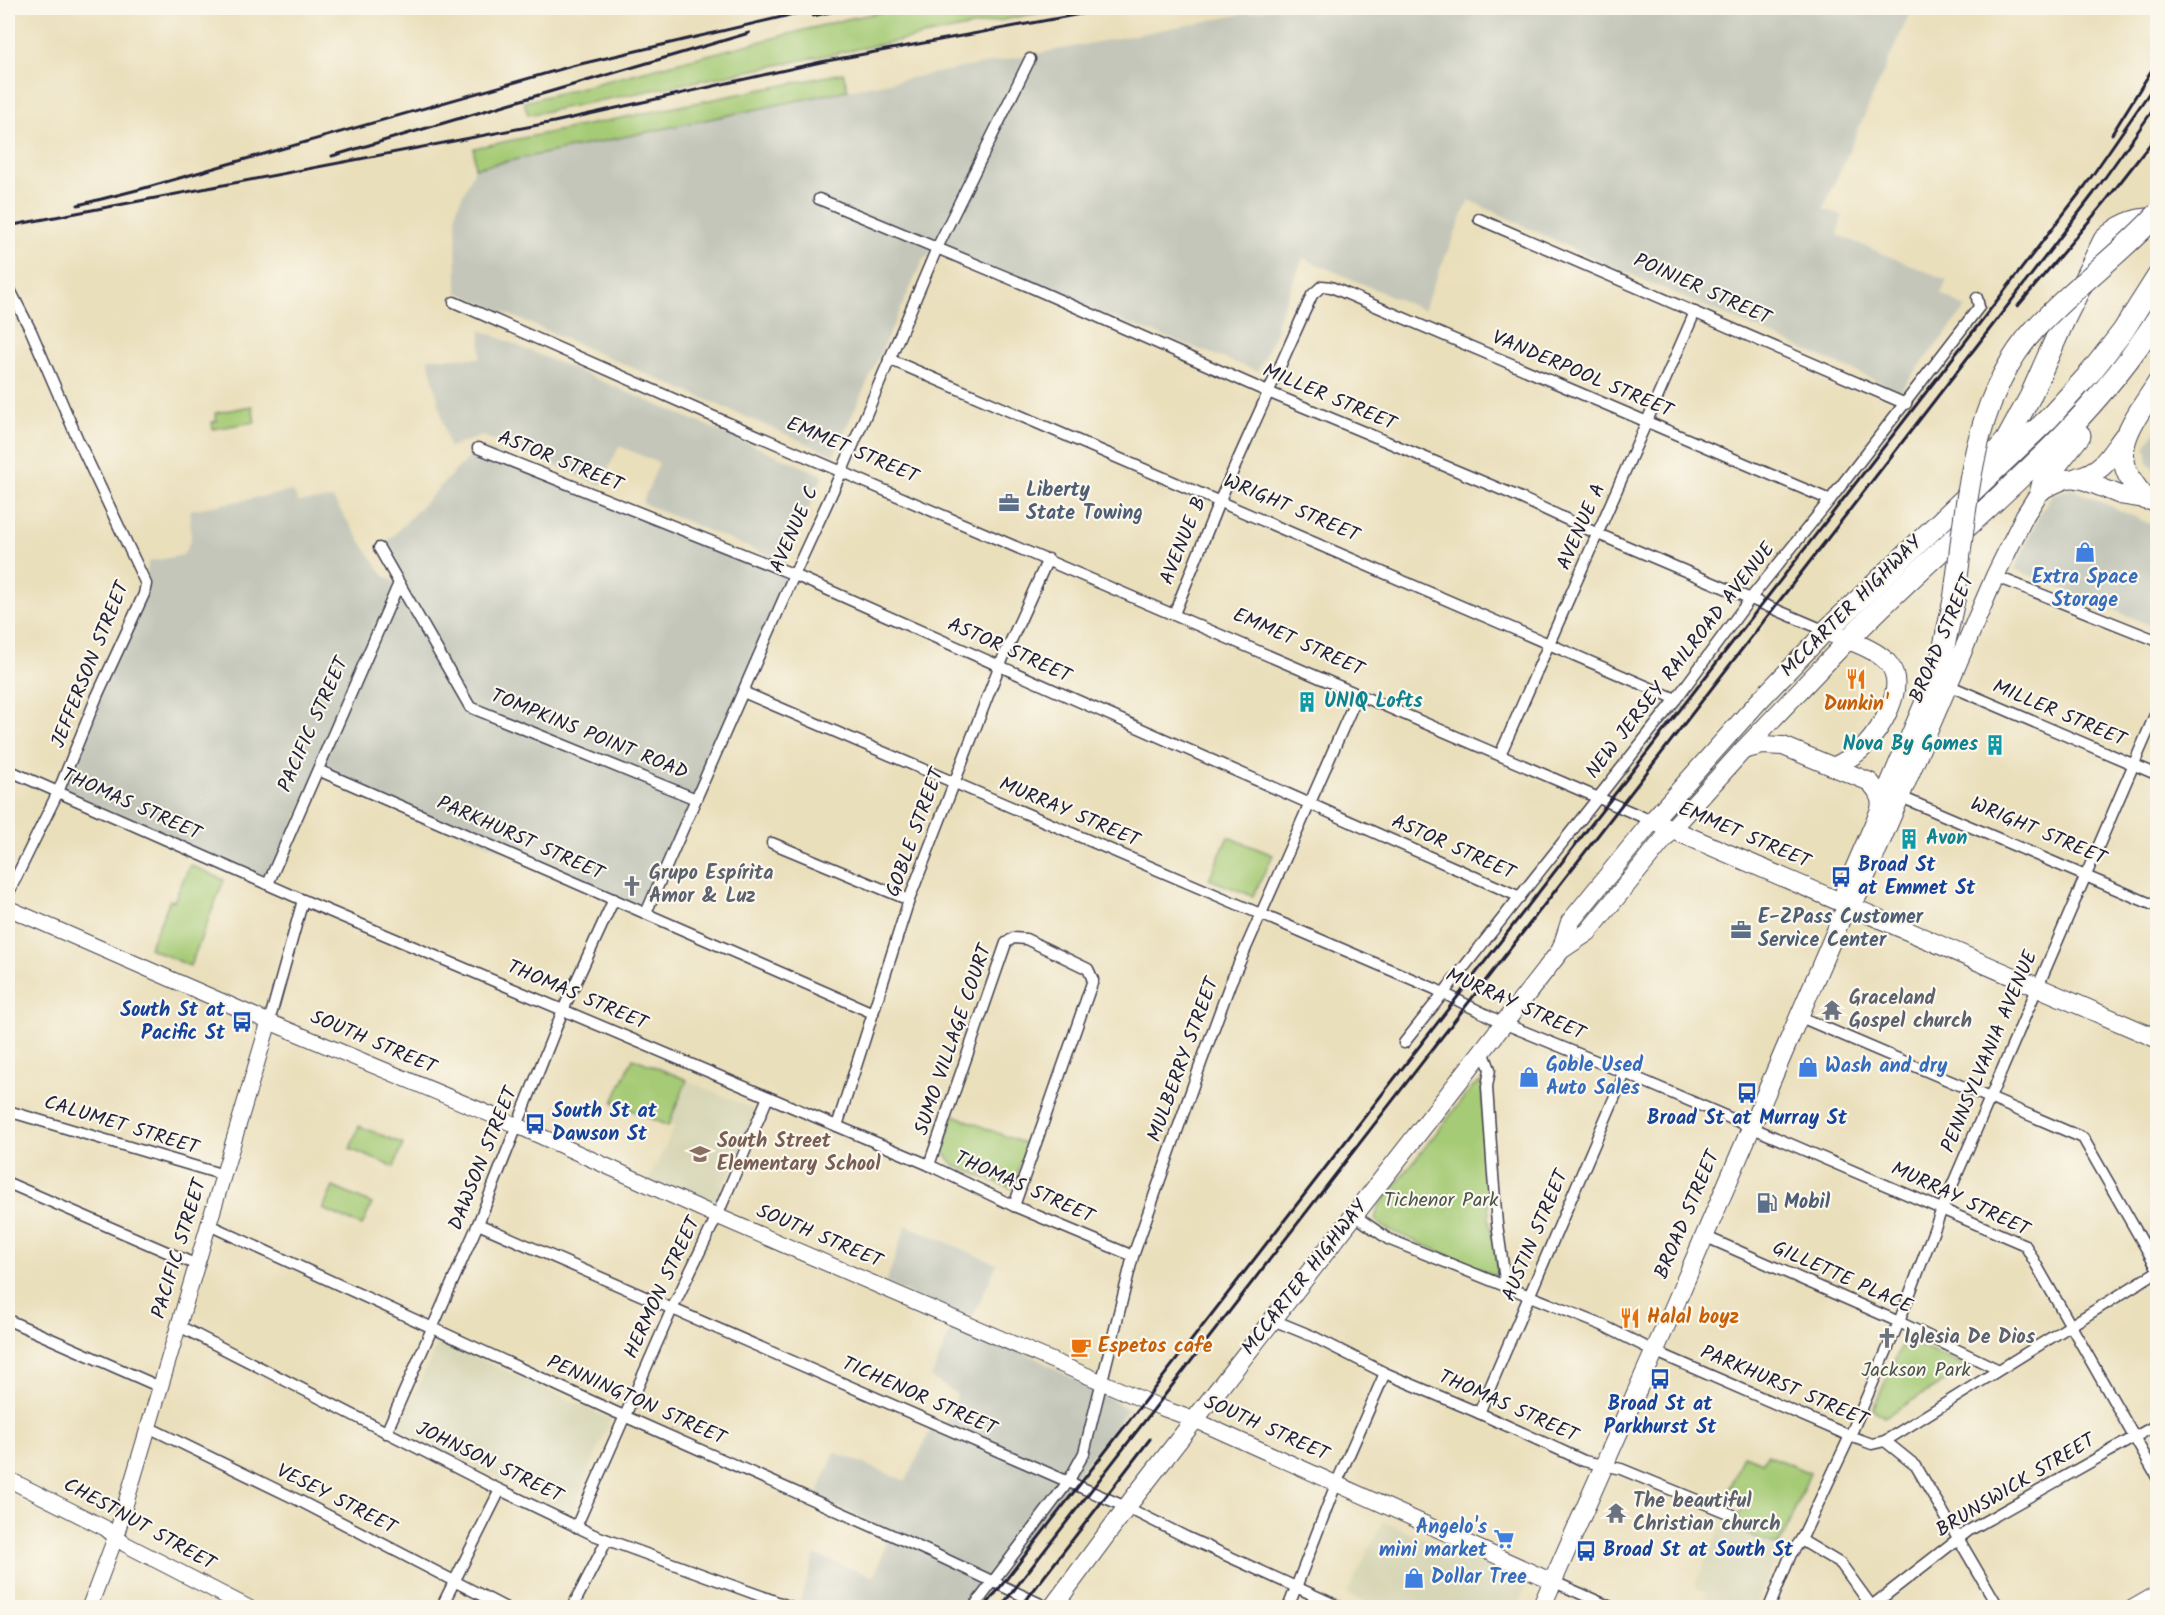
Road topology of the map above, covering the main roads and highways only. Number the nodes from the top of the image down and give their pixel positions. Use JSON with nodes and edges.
{"nodes":[{"id":1,"x":2157,"y":213,"type":"edge"},
{"id":2,"x":2157,"y":219,"type":"edge"},
{"id":3,"x":2153,"y":284,"type":"edge"},
{"id":4,"x":2157,"y":317,"type":"edge"},
{"id":5,"x":2109,"y":383,"type":"junction"},
{"id":6,"x":2157,"y":383,"type":"edge"},
{"id":7,"x":2127,"y":432,"type":"junction"},
{"id":8,"x":2078,"y":478,"type":"junction"},
{"id":9,"x":1982,"y":483,"type":"junction"},
{"id":10,"x":2041,"y":490,"type":"junction"},
{"id":11,"x":2152,"y":501,"type":"edge"},
{"id":12,"x":1826,"y":632,"type":"junction"},
{"id":13,"x":1847,"y":641,"type":"junction"},
{"id":14,"x":1743,"y":750,"type":"junction"},
{"id":15,"x":1834,"y":766,"type":"junction"},
{"id":16,"x":1891,"y":801,"type":"junction"},
{"id":17,"x":1652,"y":821,"type":"junction"},
{"id":18,"x":1672,"y":829,"type":"junction"},
{"id":19,"x":1846,"y":905,"type":"junction"},
{"id":20,"x":8,"y":908,"type":"edge"},
{"id":21,"x":1561,"y":950,"type":"junction"},
{"id":22,"x":269,"y":1022,"type":"junction"},
{"id":23,"x":2157,"y":1039,"type":"edge"},
{"id":24,"x":1195,"y":1420,"type":"junction"},
{"id":25,"x":8,"y":1479,"type":"edge"},
{"id":26,"x":116,"y":1536,"type":"junction"},
{"id":27,"x":1552,"y":1581,"type":"junction"},
{"id":28,"x":2157,"y":1593,"type":"edge"},
{"id":29,"x":89,"y":1608,"type":"edge"},
{"id":30,"x":249,"y":1608,"type":"edge"},
{"id":31,"x":1051,"y":1608,"type":"edge"},
{"id":32,"x":1541,"y":1608,"type":"edge"},
{"id":33,"x":2132,"y":1608,"type":"edge"}],
"edges":[{"from":1,"to":16,"type":"highway","bridge":true},
{"from":2,"to":9,"type":"highway"},
{"from":3,"to":9,"type":"highway","name":"MCCARTER HIGHWAY"},
{"from":4,"to":5,"type":"highway","name":"MCCARTER HIGHWAY"},
{"from":5,"to":10,"type":"highway"},
{"from":5,"to":13,"type":"highway","name":"MCCARTER HIGHWAY"},
{"from":6,"to":7,"type":"highway"},
{"from":7,"to":8,"type":"highway"},
{"from":7,"to":11,"type":"highway"},
{"from":8,"to":10,"type":"main road"},
{"from":8,"to":11,"type":"main road"},
{"from":9,"to":12,"type":"highway","name":"MCCARTER HIGHWAY"},
{"from":10,"to":16,"type":"main road","name":"BROAD STREET"},
{"from":12,"to":13,"type":"main road"},
{"from":12,"to":17,"type":"main road","name":"MCCARTER HIGHWAY"},
{"from":13,"to":14,"type":"main road","name":"MCCARTER HIGHWAY"},
{"from":13,"to":15,"type":"main road"},
{"from":14,"to":15,"type":"main road"},
{"from":14,"to":18,"type":"main road","name":"MCCARTER HIGHWAY"},
{"from":15,"to":16,"type":"main road"},
{"from":16,"to":19,"type":"main road","name":"BROAD STREET"},
{"from":17,"to":18,"type":"main road","name":"EMMET STREET"},
{"from":17,"to":21,"type":"main road","name":"MCCARTER HIGHWAY"},
{"from":18,"to":19,"type":"main road","name":"EMMET STREET"},
{"from":18,"to":21,"type":"main road","name":"MCCARTER HIGHWAY"},
{"from":19,"to":23,"type":"main road","name":"EMMET STREET"},
{"from":19,"to":27,"type":"main road","name":"BROAD STREET"},
{"from":20,"to":22,"type":"main road","name":"SOUTH STREET"},
{"from":21,"to":24,"type":"main road","name":"MCCARTER HIGHWAY"},
{"from":22,"to":24,"type":"main road","name":"SOUTH STREET"},
{"from":22,"to":26,"type":"main road","name":"PACIFIC STREET"},
{"from":24,"to":27,"type":"main road","name":"SOUTH STREET"},
{"from":24,"to":31,"type":"main road","name":"MCCARTER HIGHWAY"},
{"from":25,"to":26,"type":"main road","name":"CHESTNUT STREET"},
{"from":26,"to":29,"type":"main road","name":"PACIFIC STREET"},
{"from":26,"to":30,"type":"main road","name":"CHESTNUT STREET"},
{"from":27,"to":32,"type":"main road","name":"BROAD STREET"},
{"from":28,"to":33,"type":"main road"}]}
